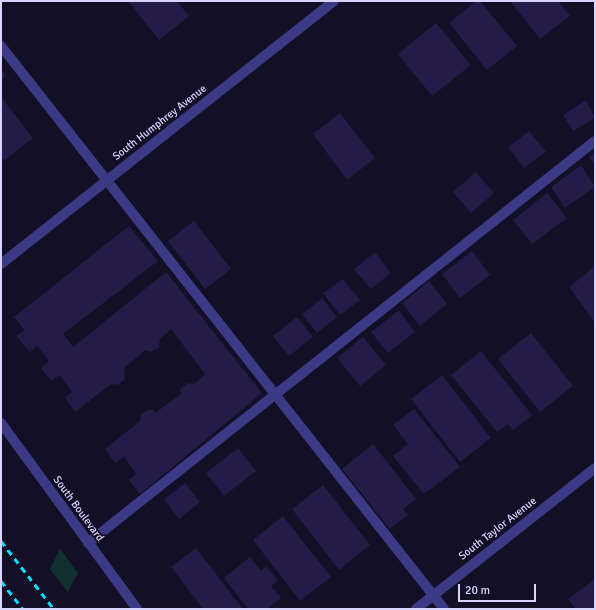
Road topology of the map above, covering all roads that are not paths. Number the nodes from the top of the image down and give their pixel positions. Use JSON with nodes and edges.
{"nodes":[{"id":1,"x":334,"y":1,"type":"edge"},
{"id":2,"x":1,"y":46,"type":"edge"},
{"id":3,"x":595,"y":141,"type":"edge"},
{"id":4,"x":107,"y":180,"type":"junction"},
{"id":5,"x":1,"y":264,"type":"edge"},
{"id":6,"x":276,"y":395,"type":"junction"},
{"id":7,"x":1,"y":423,"type":"edge"},
{"id":8,"x":595,"y":468,"type":"edge"},
{"id":9,"x":88,"y":543,"type":"junction"},
{"id":10,"x":434,"y":595,"type":"junction"},
{"id":11,"x":137,"y":609,"type":"edge"},
{"id":12,"x":416,"y":609,"type":"edge"},
{"id":13,"x":444,"y":609,"type":"edge"}],
"edges":[{"from":1,"to":4,"type":"street","name":"South Humphrey Avenue"},
{"from":2,"to":4,"type":"street"},
{"from":3,"to":6,"type":"street"},
{"from":4,"to":5,"type":"street","name":"South Humphrey Avenue"},
{"from":4,"to":6,"type":"street"},
{"from":6,"to":9,"type":"street"},
{"from":6,"to":10,"type":"street"},
{"from":7,"to":9,"type":"street","name":"South Boulevard"},
{"from":8,"to":10,"type":"street","name":"South Taylor Avenue"},
{"from":9,"to":11,"type":"street","name":"South Boulevard"},
{"from":10,"to":12,"type":"street","name":"South Taylor Avenue"},
{"from":10,"to":13,"type":"street"}]}
